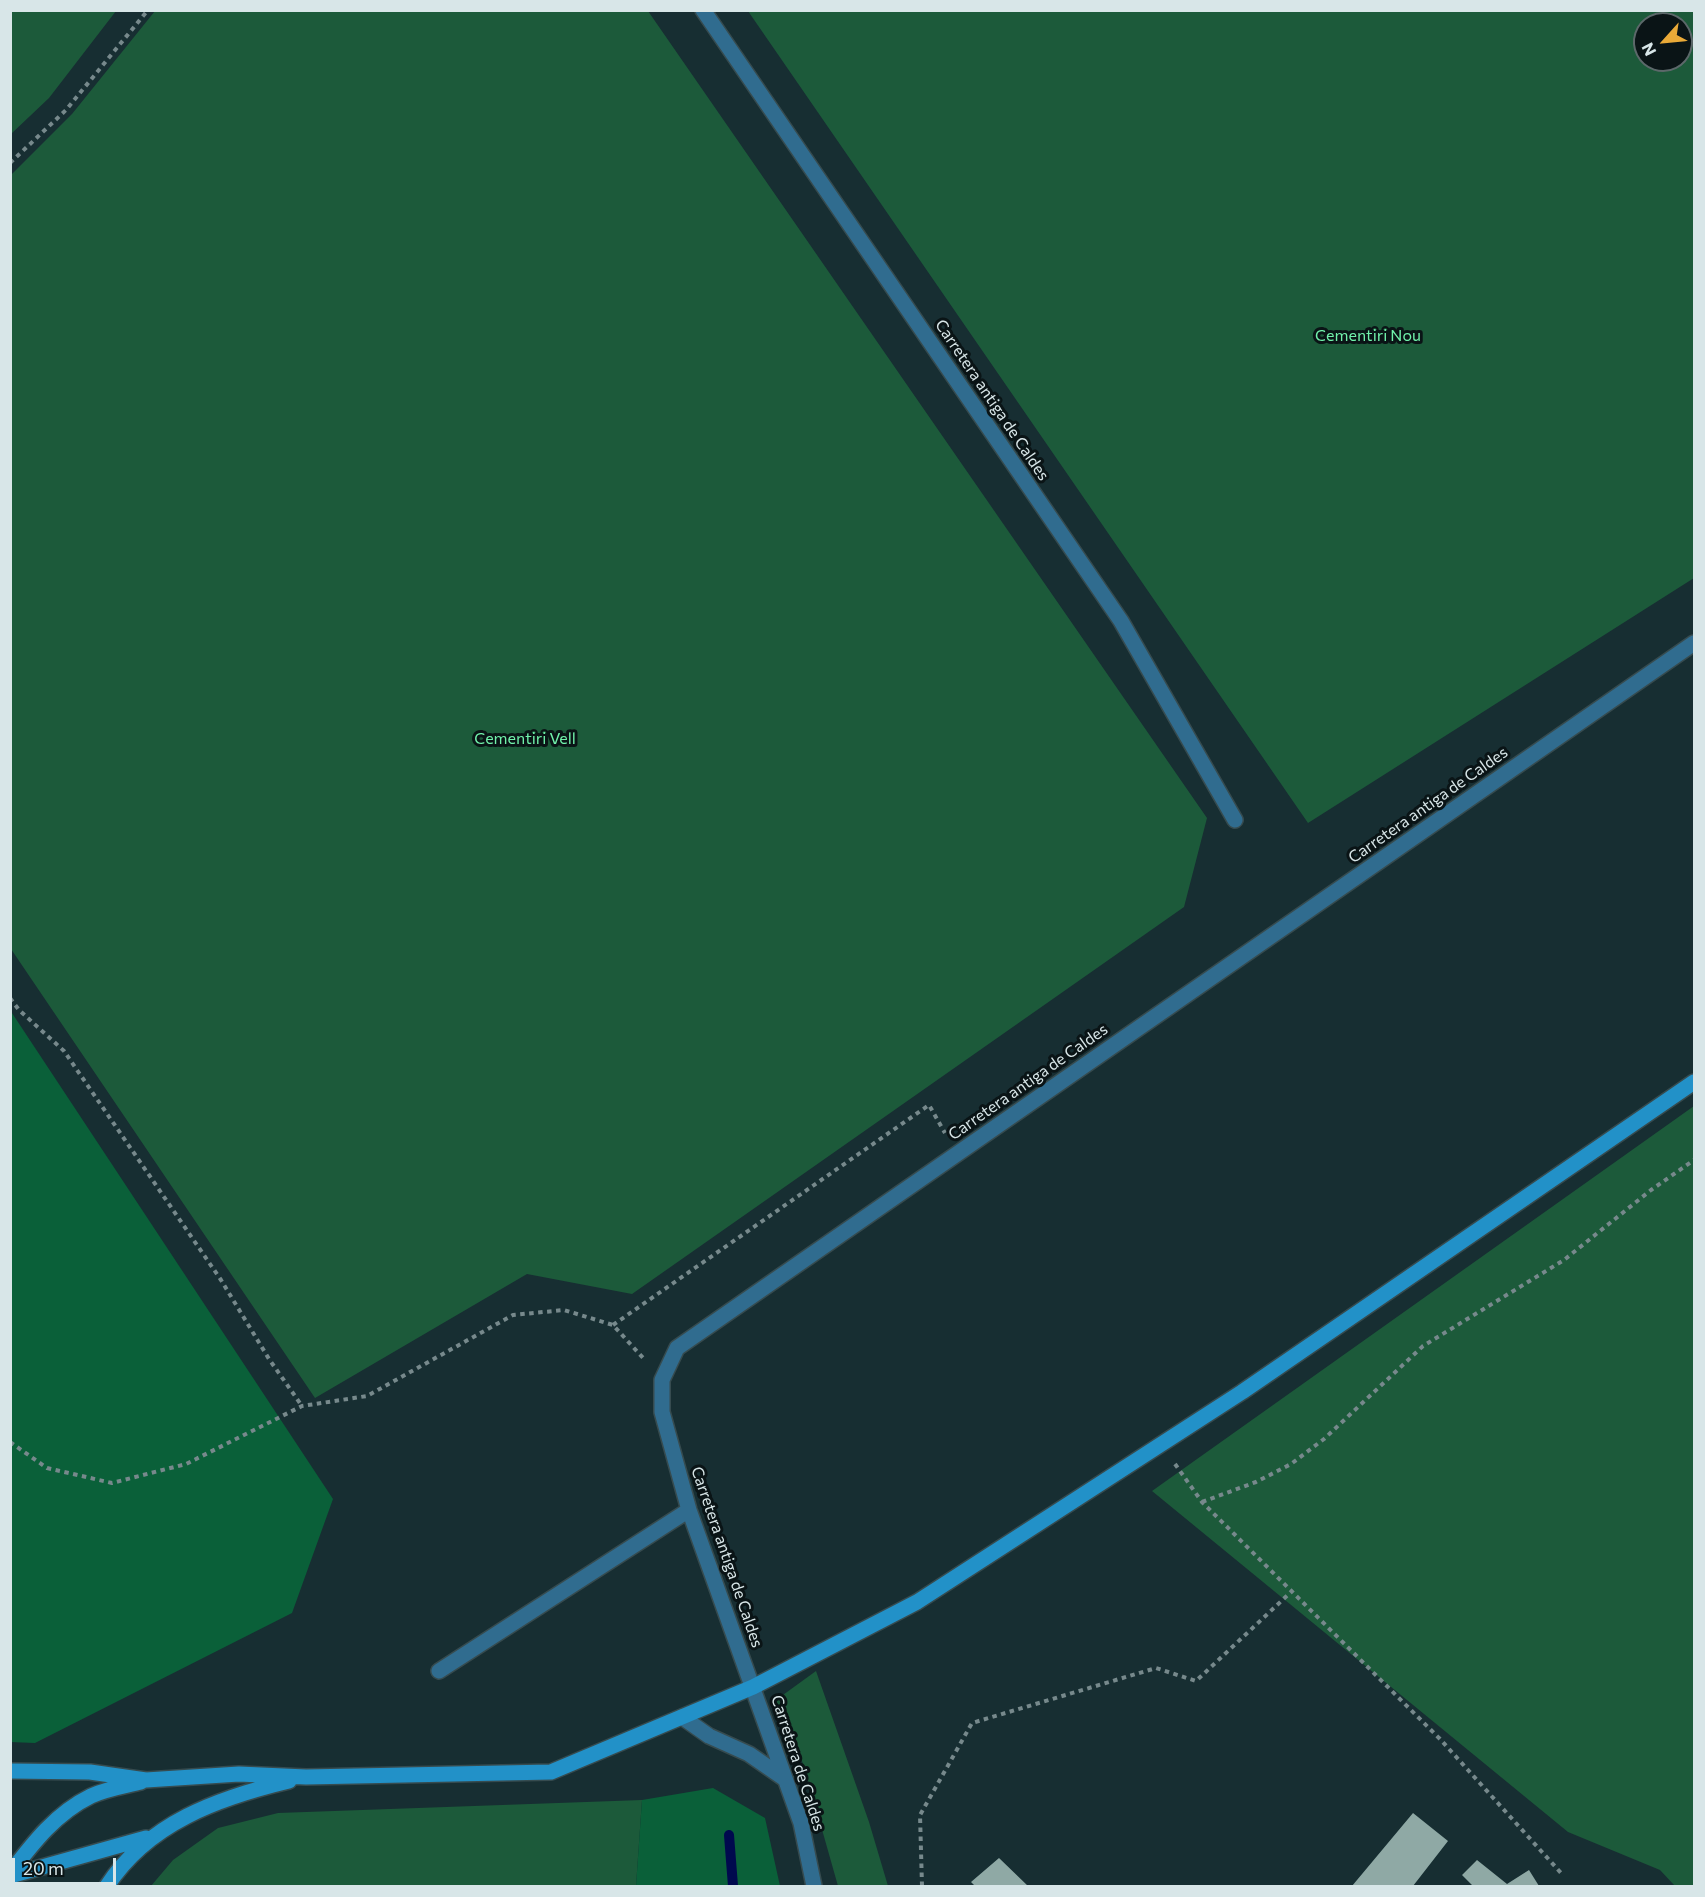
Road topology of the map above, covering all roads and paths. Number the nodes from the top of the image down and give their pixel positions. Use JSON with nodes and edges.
{"nodes":[{"id":1,"x":148,"y":10,"type":"edge"},
{"id":2,"x":703,"y":10,"type":"edge"},
{"id":3,"x":10,"y":163,"type":"edge"},
{"id":4,"x":1695,"y":643,"type":"edge"},
{"id":5,"x":1235,"y":820,"type":"dead end"},
{"id":6,"x":10,"y":998,"type":"edge"},
{"id":7,"x":1695,"y":1082,"type":"edge"},
{"id":8,"x":929,"y":1105,"type":"dead end"},
{"id":9,"x":1695,"y":1160,"type":"edge"},
{"id":10,"x":613,"y":1325,"type":"junction"},
{"id":11,"x":662,"y":1380,"type":"junction"},
{"id":12,"x":303,"y":1406,"type":"junction"},
{"id":13,"x":10,"y":1442,"type":"edge"},
{"id":14,"x":1161,"y":1444,"type":"junction"},
{"id":15,"x":1202,"y":1502,"type":"junction"},
{"id":16,"x":689,"y":1510,"type":"junction"},
{"id":17,"x":1291,"y":1592,"type":"junction"},
{"id":18,"x":439,"y":1671,"type":"dead end"},
{"id":19,"x":753,"y":1687,"type":"junction"},
{"id":20,"x":682,"y":1717,"type":"junction"},
{"id":21,"x":10,"y":1772,"type":"edge"},
{"id":22,"x":306,"y":1777,"type":"junction"},
{"id":23,"x":786,"y":1779,"type":"junction"},
{"id":24,"x":146,"y":1780,"type":"junction"},
{"id":25,"x":150,"y":1837,"type":"junction"},
{"id":26,"x":1561,"y":1873,"type":"dead end"},
{"id":27,"x":10,"y":1875,"type":"edge"},
{"id":28,"x":10,"y":1881,"type":"edge"},
{"id":29,"x":13,"y":1887,"type":"edge"},
{"id":30,"x":106,"y":1887,"type":"edge"},
{"id":31,"x":814,"y":1887,"type":"edge"},
{"id":32,"x":922,"y":1887,"type":"edge"}],
"edges":[{"from":1,"to":3,"type":"path"},
{"from":2,"to":5,"type":"street","name":"Carretera antiga de Caldes"},
{"from":4,"to":11,"type":"street","name":"Carretera antiga de Caldes"},
{"from":6,"to":12,"type":"path"},
{"from":7,"to":14,"type":"street"},
{"from":8,"to":10,"type":"path"},
{"from":9,"to":15,"type":"path"},
{"from":10,"to":11,"type":"path"},
{"from":10,"to":12,"type":"path"},
{"from":11,"to":16,"type":"street","name":"Carretera antiga de Caldes"},
{"from":12,"to":13,"type":"path"},
{"from":14,"to":15,"type":"path"},
{"from":14,"to":19,"type":"street"},
{"from":15,"to":17,"type":"path"},
{"from":16,"to":18,"type":"street"},
{"from":16,"to":19,"type":"street","name":"Carretera antiga de Caldes"},
{"from":17,"to":26,"type":"path"},
{"from":17,"to":32,"type":"path"},
{"from":19,"to":20,"type":"street"},
{"from":19,"to":23,"type":"street","name":"Carretera de Caldes"},
{"from":20,"to":22,"type":"street"},
{"from":20,"to":23,"type":"street"},
{"from":21,"to":24,"type":"street"},
{"from":22,"to":24,"type":"street"},
{"from":22,"to":25,"type":"street"},
{"from":23,"to":31,"type":"street","name":"Carretera de Caldes"},
{"from":24,"to":27,"type":"street"},
{"from":25,"to":27,"type":"street"},
{"from":25,"to":30,"type":"street"},
{"from":28,"to":29,"type":"street"}]}
